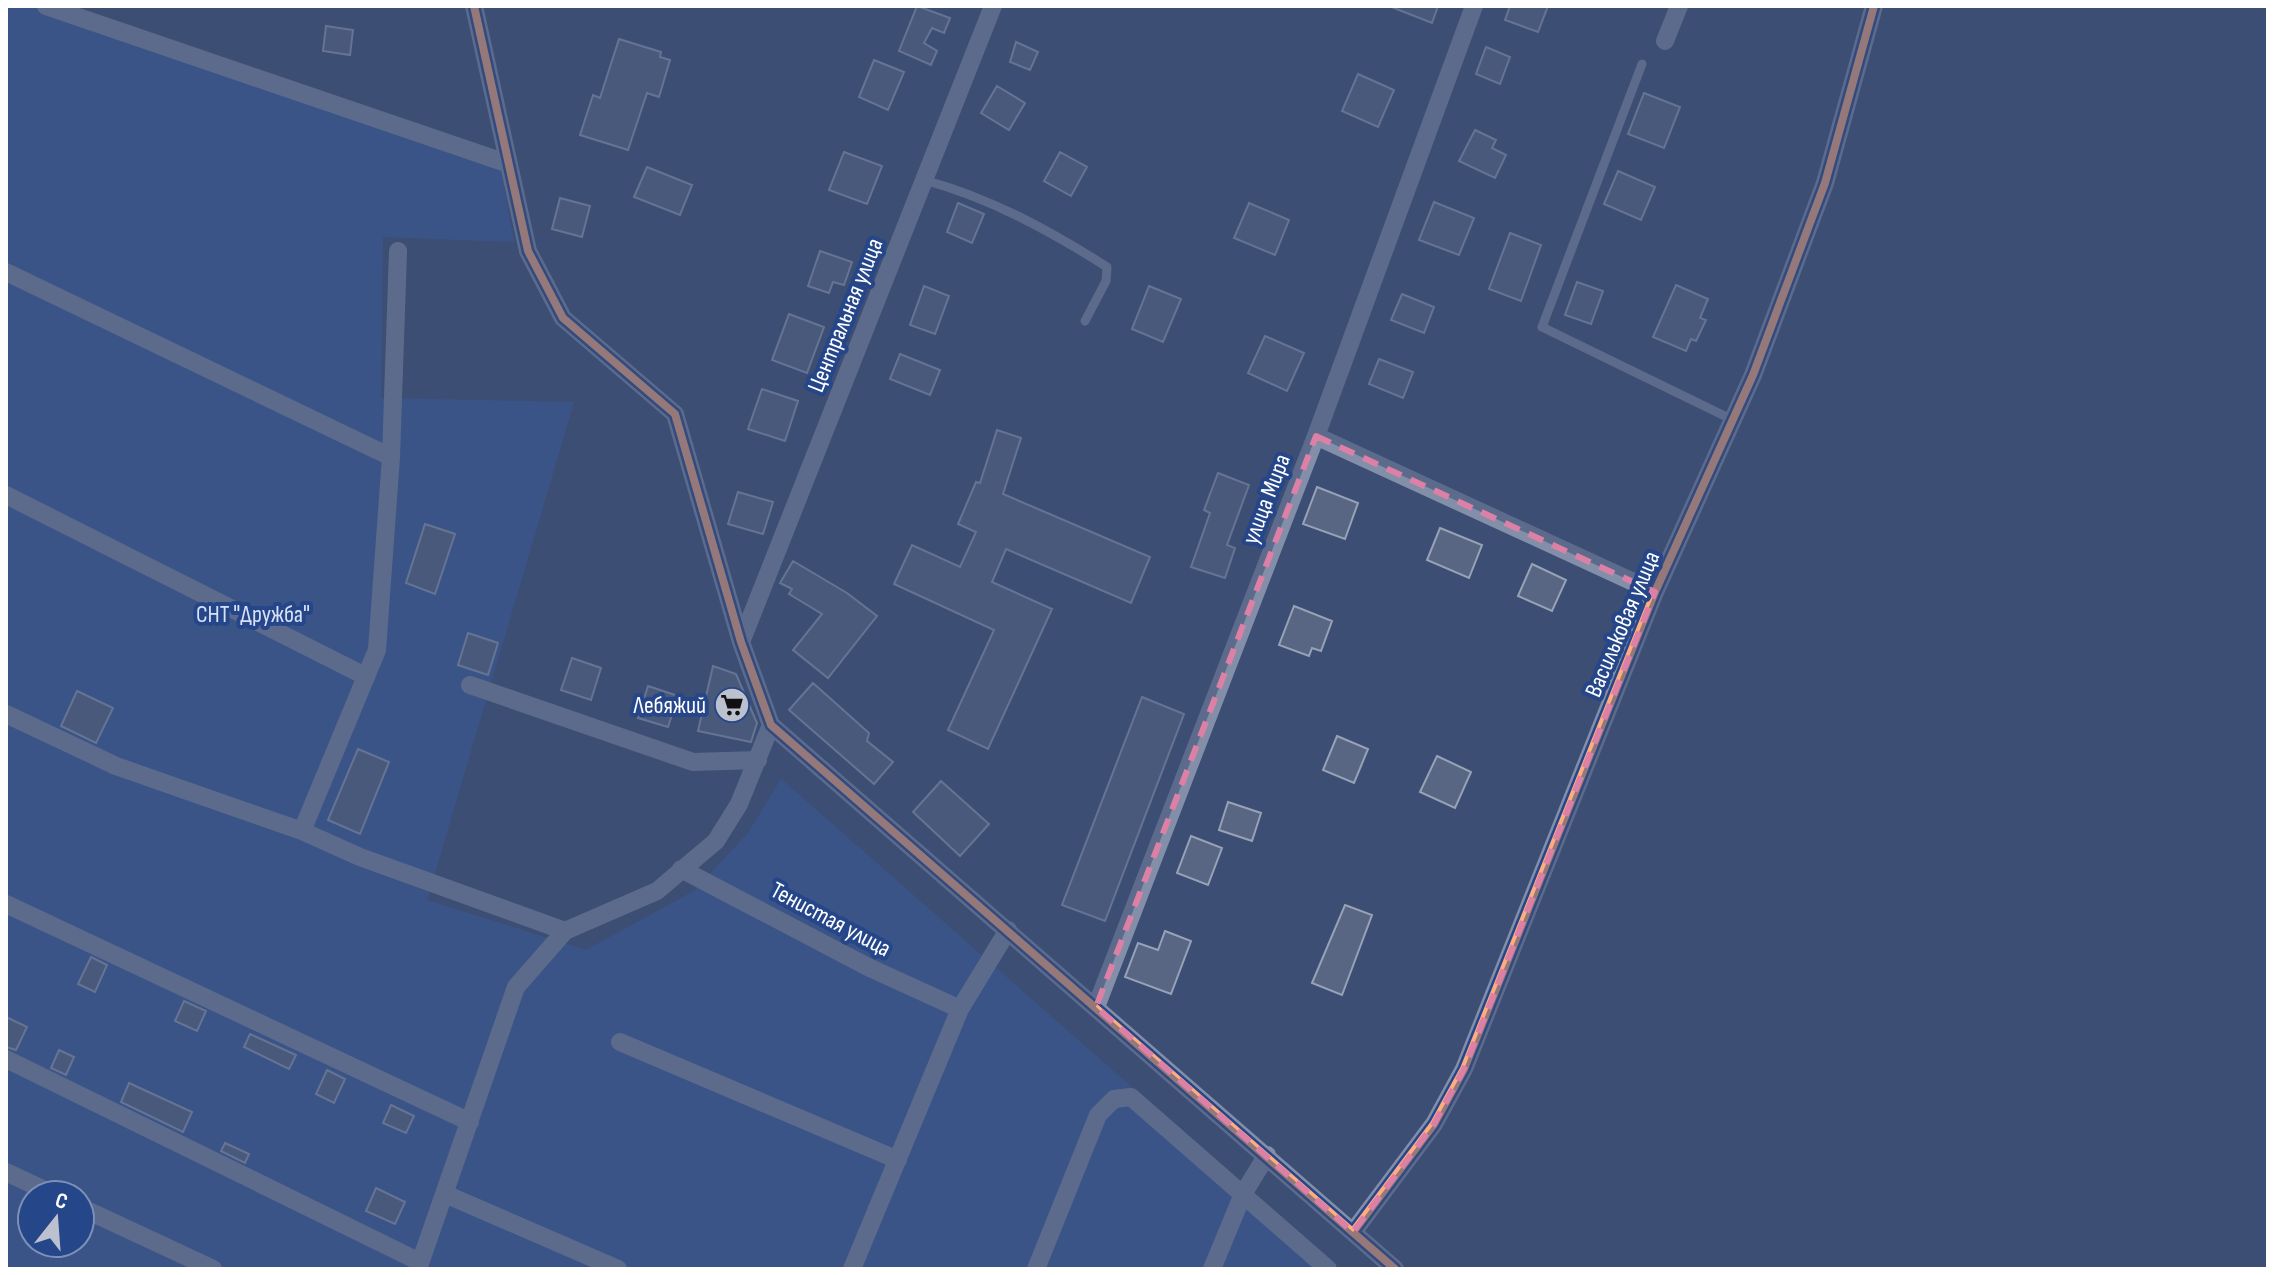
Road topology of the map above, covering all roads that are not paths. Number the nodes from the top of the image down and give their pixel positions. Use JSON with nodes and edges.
{"nodes":[{"id":1,"x":46,"y":6,"type":"edge"},
{"id":2,"x":474,"y":6,"type":"edge"},
{"id":3,"x":993,"y":6,"type":"edge"},
{"id":4,"x":1474,"y":6,"type":"edge"},
{"id":5,"x":1679,"y":6,"type":"edge"},
{"id":6,"x":1874,"y":6,"type":"edge"},
{"id":7,"x":1665,"y":41,"type":"dead end"},
{"id":8,"x":1642,"y":64,"type":"dead end"},
{"id":9,"x":509,"y":164,"type":"junction"},
{"id":10,"x":924,"y":180,"type":"junction"},
{"id":11,"x":398,"y":251,"type":"dead end"},
{"id":12,"x":6,"y":272,"type":"edge"},
{"id":13,"x":1085,"y":321,"type":"dead end"},
{"id":14,"x":1733,"y":420,"type":"junction"},
{"id":15,"x":1316,"y":436,"type":"junction"},
{"id":16,"x":391,"y":457,"type":"junction"},
{"id":17,"x":6,"y":495,"type":"edge"},
{"id":18,"x":1655,"y":592,"type":"junction"},
{"id":19,"x":741,"y":642,"type":"junction"},
{"id":20,"x":365,"y":676,"type":"junction"},
{"id":21,"x":470,"y":685,"type":"dead end"},
{"id":22,"x":6,"y":714,"type":"edge"},
{"id":23,"x":771,"y":725,"type":"junction"},
{"id":24,"x":758,"y":760,"type":"junction"},
{"id":25,"x":302,"y":831,"type":"junction"},
{"id":26,"x":681,"y":869,"type":"junction"},
{"id":27,"x":6,"y":904,"type":"edge"},
{"id":28,"x":1008,"y":930,"type":"junction"},
{"id":29,"x":565,"y":931,"type":"junction"},
{"id":30,"x":1096,"y":1007,"type":"junction"},
{"id":31,"x":960,"y":1009,"type":"junction"},
{"id":32,"x":620,"y":1042,"type":"dead end"},
{"id":33,"x":6,"y":1059,"type":"edge"},
{"id":34,"x":470,"y":1122,"type":"junction"},
{"id":35,"x":1267,"y":1155,"type":"junction"},
{"id":36,"x":898,"y":1160,"type":"junction"},
{"id":37,"x":445,"y":1194,"type":"junction"},
{"id":38,"x":1243,"y":1194,"type":"junction"},
{"id":39,"x":96,"y":1214,"type":"edge"},
{"id":40,"x":1353,"y":1232,"type":"junction"},
{"id":41,"x":419,"y":1265,"type":"edge"},
{"id":42,"x":213,"y":1269,"type":"edge"},
{"id":43,"x":618,"y":1269,"type":"edge"},
{"id":44,"x":852,"y":1269,"type":"edge"},
{"id":45,"x":1036,"y":1269,"type":"edge"},
{"id":46,"x":1212,"y":1269,"type":"edge"},
{"id":47,"x":1328,"y":1269,"type":"edge"},
{"id":48,"x":1395,"y":1269,"type":"edge"}],
"edges":[{"from":1,"to":9,"type":"street"},
{"from":2,"to":9,"type":"street"},
{"from":3,"to":10,"type":"street","name":"Центральная улица"},
{"from":4,"to":15,"type":"street","name":"улица Мира"},
{"from":5,"to":7,"type":"street"},
{"from":6,"to":14,"type":"street","name":"Васильковая улица"},
{"from":8,"to":14,"type":"lane"},
{"from":9,"to":19,"type":"street"},
{"from":10,"to":13,"type":"lane"},
{"from":10,"to":19,"type":"street","name":"Центральная улица"},
{"from":11,"to":16,"type":"street"},
{"from":12,"to":16,"type":"street"},
{"from":14,"to":18,"type":"street","name":"Васильковая улица"},
{"from":15,"to":18,"type":"street"},
{"from":15,"to":30,"type":"street","name":"улица Мира"},
{"from":16,"to":20,"type":"street"},
{"from":17,"to":20,"type":"street"},
{"from":18,"to":40,"type":"street","name":"Васильковая улица"},
{"from":19,"to":23,"type":"street"},
{"from":20,"to":25,"type":"street"},
{"from":21,"to":24,"type":"street"},
{"from":22,"to":25,"type":"street"},
{"from":23,"to":24,"type":"street"},
{"from":23,"to":28,"type":"street"},
{"from":24,"to":26,"type":"street"},
{"from":25,"to":29,"type":"street"},
{"from":26,"to":29,"type":"street"},
{"from":26,"to":31,"type":"street","name":"Тенистая улица"},
{"from":27,"to":34,"type":"street"},
{"from":28,"to":30,"type":"street"},
{"from":28,"to":31,"type":"street"},
{"from":29,"to":34,"type":"street"},
{"from":30,"to":35,"type":"street"},
{"from":31,"to":36,"type":"street"},
{"from":32,"to":36,"type":"street"},
{"from":33,"to":41,"type":"street"},
{"from":34,"to":37,"type":"street"},
{"from":35,"to":38,"type":"street"},
{"from":35,"to":40,"type":"street"},
{"from":36,"to":44,"type":"street"},
{"from":37,"to":41,"type":"street"},
{"from":37,"to":43,"type":"street"},
{"from":38,"to":45,"type":"street"},
{"from":38,"to":46,"type":"street"},
{"from":38,"to":47,"type":"street"},
{"from":39,"to":42,"type":"street"},
{"from":40,"to":48,"type":"street"}]}
